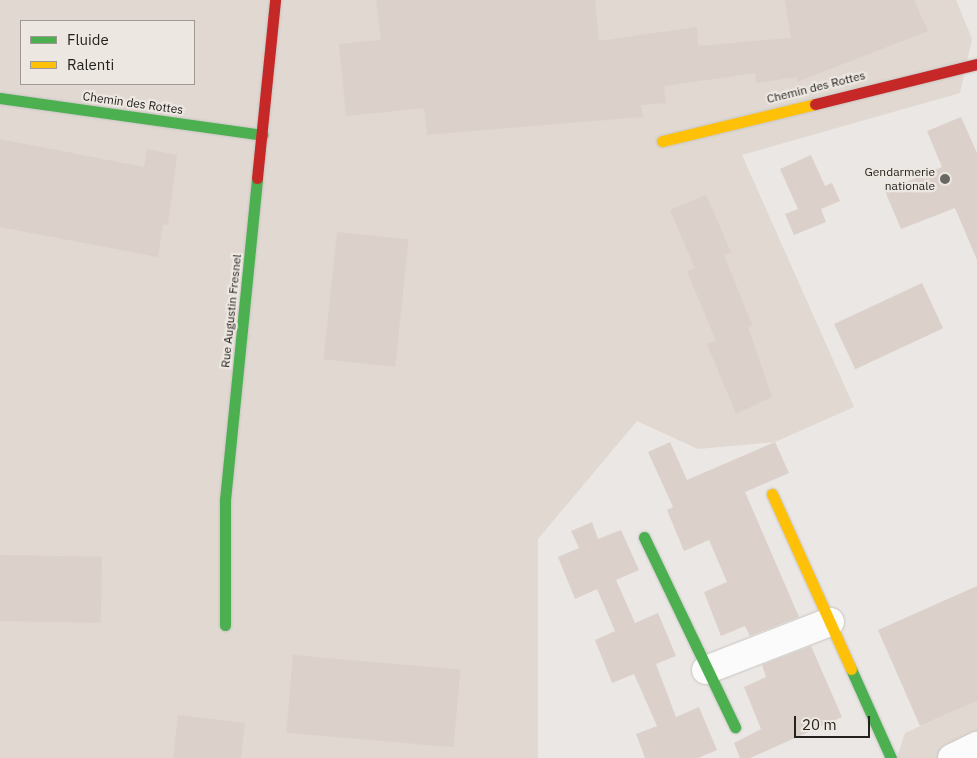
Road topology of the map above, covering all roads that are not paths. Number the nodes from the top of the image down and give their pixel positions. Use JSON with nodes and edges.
{"nodes":[{"id":1,"x":275,"y":0,"type":"edge"},
{"id":2,"x":977,"y":64,"type":"edge"},
{"id":3,"x":0,"y":98,"type":"edge"},
{"id":4,"x":262,"y":134,"type":"junction"},
{"id":5,"x":662,"y":141,"type":"dead end"},
{"id":6,"x":772,"y":494,"type":"dead end"},
{"id":7,"x":644,"y":537,"type":"dead end"},
{"id":8,"x":830,"y":622,"type":"junction"},
{"id":9,"x":225,"y":625,"type":"dead end"},
{"id":10,"x":706,"y":670,"type":"junction"},
{"id":11,"x":735,"y":727,"type":"dead end"},
{"id":12,"x":977,"y":746,"type":"edge"},
{"id":13,"x":891,"y":758,"type":"edge"},
{"id":14,"x":952,"y":758,"type":"edge"}],
"edges":[{"from":1,"to":4,"type":"street","name":"Rue Augustin Fresnel"},
{"from":2,"to":5,"type":"street","name":"Chemin des Rottes"},
{"from":3,"to":4,"type":"street","name":"Chemin des Rottes"},
{"from":4,"to":9,"type":"street","name":"Rue Augustin Fresnel"},
{"from":6,"to":8,"type":"street"},
{"from":7,"to":10,"type":"street"},
{"from":8,"to":10,"type":"street"},
{"from":8,"to":13,"type":"street"},
{"from":10,"to":11,"type":"street"},
{"from":12,"to":14,"type":"street"}]}
